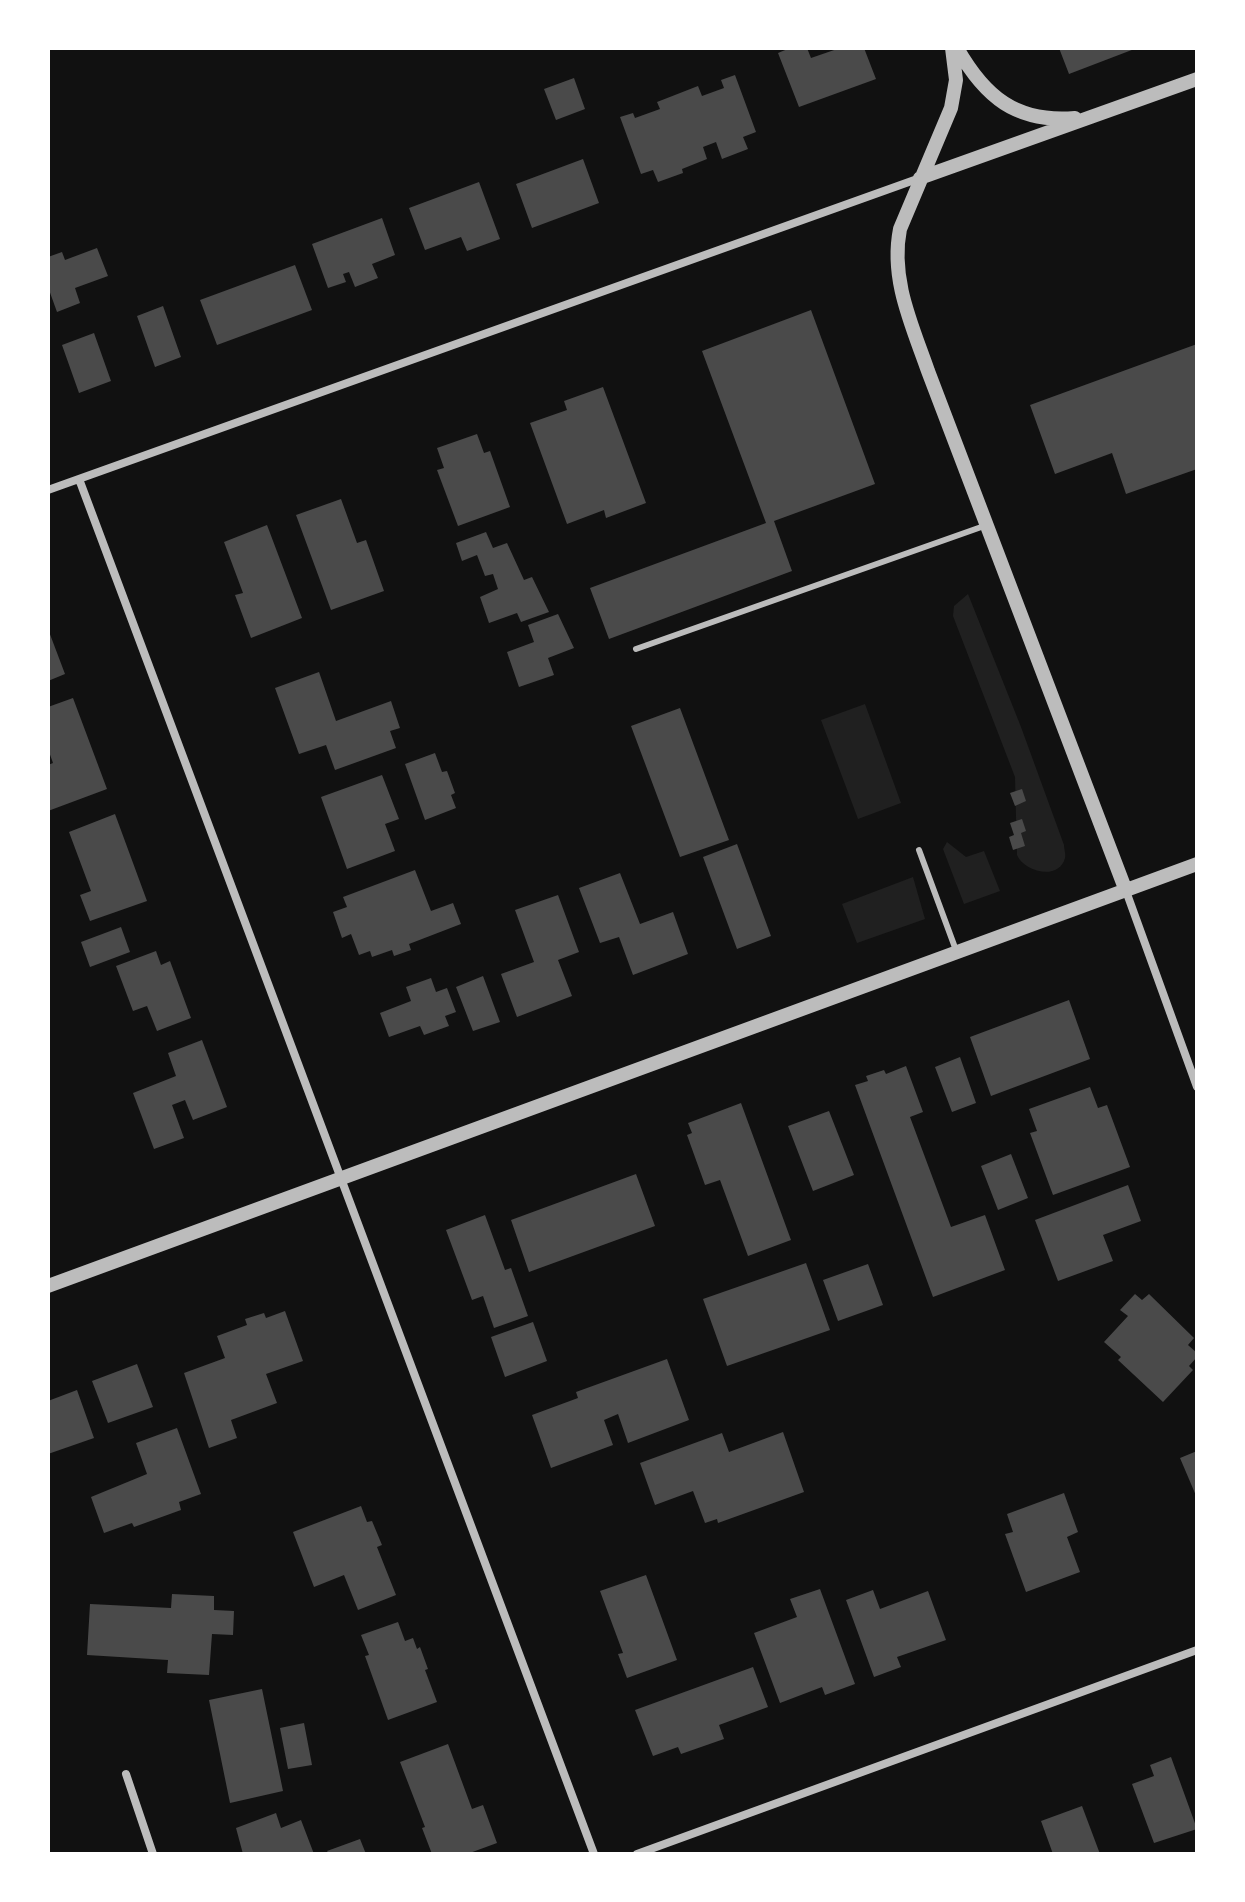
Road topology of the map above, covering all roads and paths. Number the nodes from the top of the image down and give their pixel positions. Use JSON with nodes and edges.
{"nodes":[{"id":1,"x":954,"y":48,"type":"edge"},
{"id":2,"x":1197,"y":79,"type":"edge"},
{"id":3,"x":1091,"y":117,"type":"junction"},
{"id":4,"x":920,"y":178,"type":"junction"},
{"id":5,"x":79,"y":479,"type":"junction"},
{"id":6,"x":48,"y":490,"type":"edge"},
{"id":7,"x":987,"y":525,"type":"junction"},
{"id":8,"x":636,"y":649,"type":"dead end"},
{"id":9,"x":919,"y":850,"type":"dead end"},
{"id":10,"x":1197,"y":864,"type":"edge"},
{"id":11,"x":1126,"y":891,"type":"junction"},
{"id":12,"x":957,"y":953,"type":"junction"},
{"id":13,"x":1197,"y":1087,"type":"edge"},
{"id":14,"x":342,"y":1180,"type":"junction"},
{"id":15,"x":48,"y":1286,"type":"edge"},
{"id":16,"x":1197,"y":1650,"type":"edge"},
{"id":17,"x":126,"y":1774,"type":"dead end"},
{"id":18,"x":153,"y":1854,"type":"edge"},
{"id":19,"x":594,"y":1854,"type":"edge"},
{"id":20,"x":637,"y":1854,"type":"edge"}],
"edges":[{"from":1,"to":3,"type":"street"},
{"from":1,"to":4,"type":"street"},
{"from":2,"to":3,"type":"street"},
{"from":3,"to":4,"type":"street"},
{"from":4,"to":5,"type":"street"},
{"from":4,"to":7,"type":"street"},
{"from":5,"to":6,"type":"street"},
{"from":5,"to":14,"type":"street"},
{"from":7,"to":8,"type":"lane"},
{"from":7,"to":11,"type":"street"},
{"from":9,"to":12,"type":"lane"},
{"from":10,"to":11,"type":"street"},
{"from":11,"to":12,"type":"street"},
{"from":11,"to":13,"type":"street"},
{"from":12,"to":14,"type":"street"},
{"from":14,"to":15,"type":"street"},
{"from":14,"to":19,"type":"street"},
{"from":16,"to":20,"type":"street"},
{"from":17,"to":18,"type":"street"}]}
